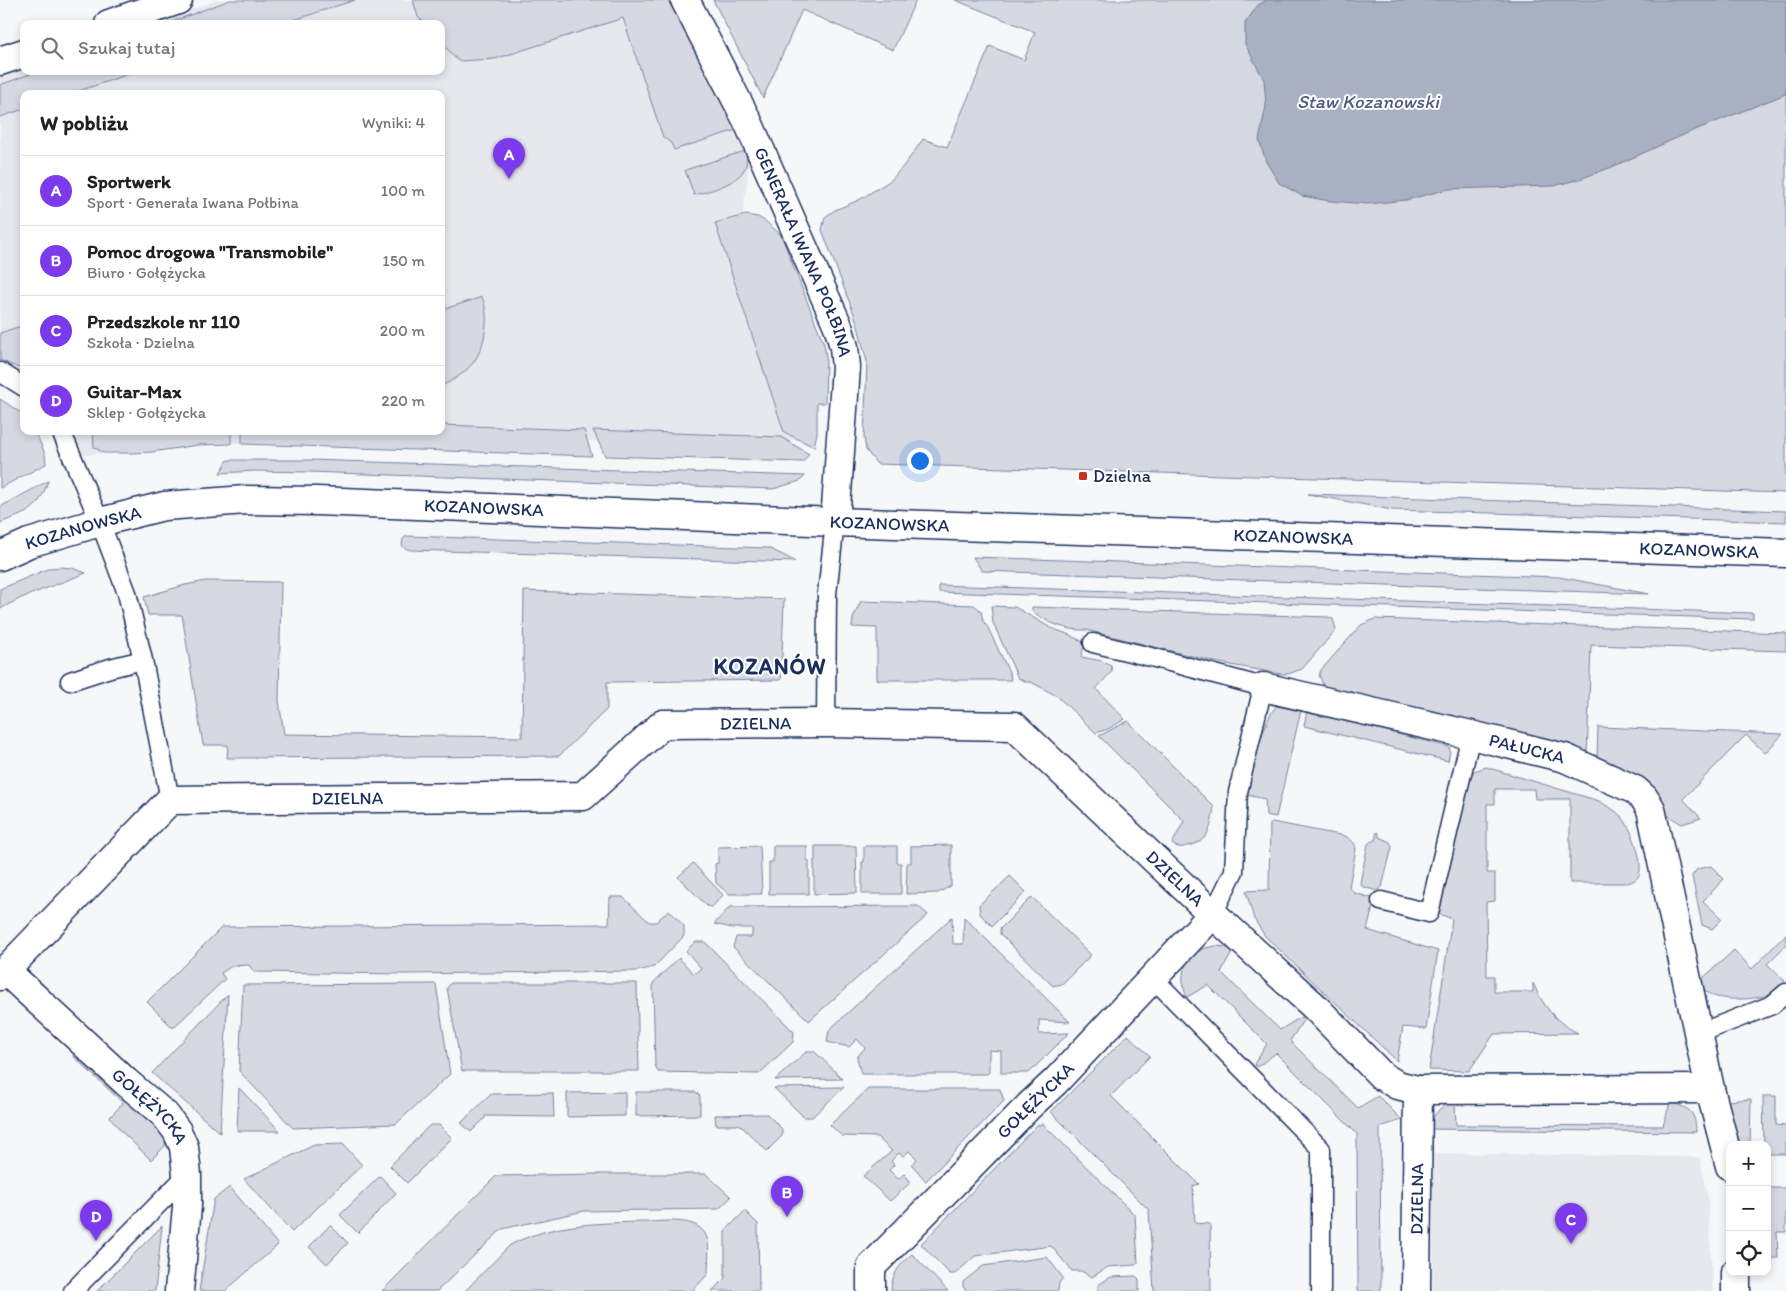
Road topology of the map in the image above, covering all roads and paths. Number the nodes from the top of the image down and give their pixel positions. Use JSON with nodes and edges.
{"nodes":[{"id":1,"x":178,"y":0,"type":"edge"},
{"id":2,"x":685,"y":0,"type":"edge"},
{"id":3,"x":120,"y":20,"type":"edge"},
{"id":4,"x":20,"y":54,"type":"edge"},
{"id":5,"x":0,"y":61,"type":"edge"},
{"id":6,"x":0,"y":372,"type":"edge"},
{"id":7,"x":20,"y":384,"type":"edge"},
{"id":8,"x":62,"y":435,"type":"edge"},
{"id":9,"x":100,"y":522,"type":"junction"},
{"id":10,"x":835,"y":522,"type":"junction"},
{"id":11,"x":1786,"y":552,"type":"edge"},
{"id":12,"x":0,"y":556,"type":"edge"},
{"id":13,"x":1093,"y":643,"type":"dead end"},
{"id":14,"x":143,"y":660,"type":"junction"},
{"id":15,"x":70,"y":681,"type":"dead end"},
{"id":16,"x":1263,"y":687,"type":"junction"},
{"id":17,"x":826,"y":723,"type":"junction"},
{"id":18,"x":1471,"y":735,"type":"junction"},
{"id":19,"x":170,"y":800,"type":"junction"},
{"id":20,"x":1381,"y":901,"type":"dead end"},
{"id":21,"x":1213,"y":914,"type":"junction"},
{"id":22,"x":3,"y":974,"type":"edge"},
{"id":23,"x":1153,"y":978,"type":"junction"},
{"id":24,"x":1786,"y":993,"type":"edge"},
{"id":25,"x":1697,"y":1031,"type":"junction"},
{"id":26,"x":1710,"y":1089,"type":"junction"},
{"id":27,"x":1418,"y":1090,"type":"junction"},
{"id":28,"x":1726,"y":1151,"type":"edge"},
{"id":29,"x":187,"y":1175,"type":"junction"},
{"id":30,"x":1736,"y":1276,"type":"edge"},
{"id":31,"x":73,"y":1291,"type":"edge"},
{"id":32,"x":179,"y":1291,"type":"edge"},
{"id":33,"x":871,"y":1291,"type":"edge"},
{"id":34,"x":1321,"y":1291,"type":"edge"},
{"id":35,"x":1416,"y":1291,"type":"edge"},
{"id":36,"x":1736,"y":1291,"type":"edge"}],
"edges":[{"from":1,"to":3,"type":"street"},
{"from":2,"to":10,"type":"street","name":"GENERAŁA IWANA POŁBINA"},
{"from":4,"to":5,"type":"street"},
{"from":6,"to":7,"type":"lane"},
{"from":8,"to":9,"type":"lane"},
{"from":9,"to":10,"type":"street","name":"KOZANOWSKA"},
{"from":9,"to":12,"type":"street","name":"KOZANOWSKA"},
{"from":9,"to":14,"type":"lane"},
{"from":10,"to":11,"type":"street","name":"KOZANOWSKA"},
{"from":10,"to":17,"type":"lane"},
{"from":13,"to":16,"type":"lane"},
{"from":14,"to":15,"type":"lane"},
{"from":14,"to":19,"type":"lane"},
{"from":16,"to":18,"type":"street","name":"PAŁUCKA"},
{"from":16,"to":21,"type":"lane"},
{"from":17,"to":19,"type":"street","name":"DZIELNA"},
{"from":17,"to":21,"type":"street","name":"DZIELNA"},
{"from":18,"to":20,"type":"lane"},
{"from":18,"to":25,"type":"street","name":"PAŁUCKA"},
{"from":19,"to":22,"type":"street"},
{"from":21,"to":23,"type":"street","name":"GOŁĘŻYCKA"},
{"from":21,"to":27,"type":"street","name":"DZIELNA"},
{"from":22,"to":29,"type":"street","name":"GOŁĘŻYCKA"},
{"from":23,"to":33,"type":"street","name":"GOŁĘŻYCKA"},
{"from":23,"to":34,"type":"lane"},
{"from":24,"to":25,"type":"lane"},
{"from":25,"to":26,"type":"street","name":"PAŁUCKA"},
{"from":26,"to":27,"type":"street"},
{"from":26,"to":28,"type":"street","name":"PAŁUCKA"},
{"from":27,"to":35,"type":"street","name":"DZIELNA"},
{"from":29,"to":31,"type":"lane"},
{"from":29,"to":32,"type":"street","name":"GOŁĘŻYCKA"},
{"from":30,"to":36,"type":"street"}]}
